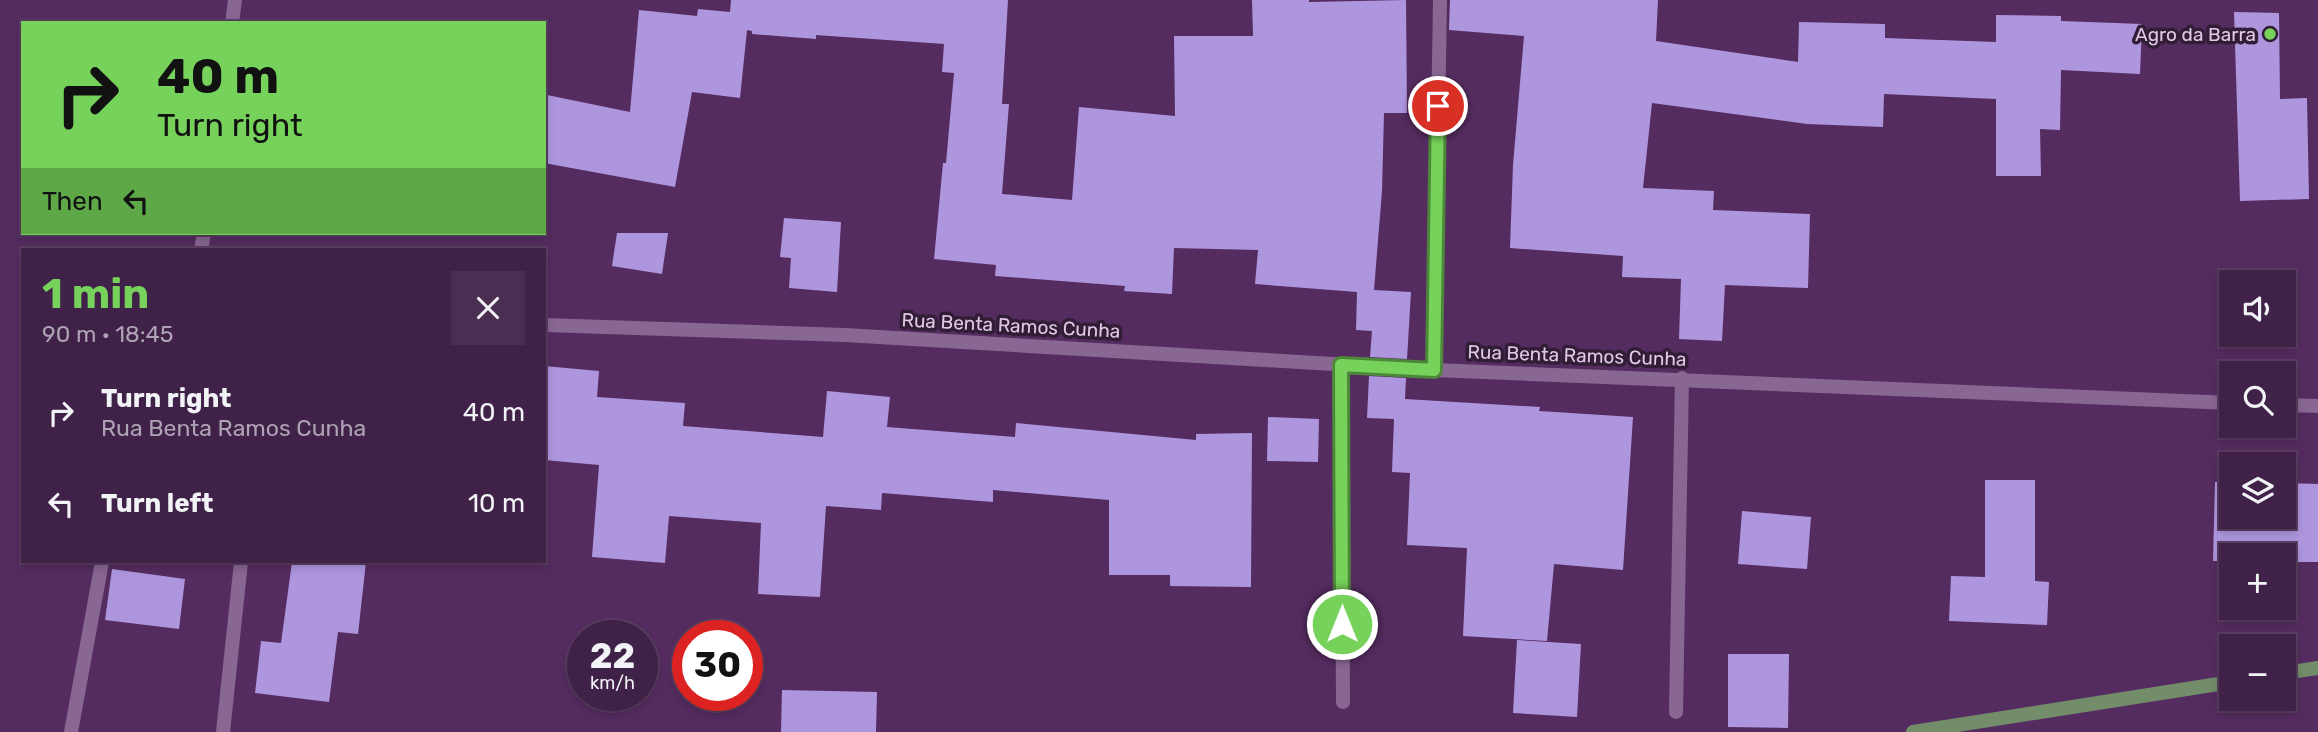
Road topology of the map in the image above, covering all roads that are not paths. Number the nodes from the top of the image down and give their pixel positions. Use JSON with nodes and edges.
{"nodes":[{"id":1,"x":235,"y":0,"type":"edge"},
{"id":2,"x":1440,"y":0,"type":"edge"},
{"id":3,"x":232,"y":21,"type":"edge"},
{"id":4,"x":546,"y":324,"type":"edge"},
{"id":5,"x":1341,"y":365,"type":"junction"},
{"id":6,"x":1434,"y":370,"type":"junction"},
{"id":7,"x":1682,"y":378,"type":"junction"},
{"id":8,"x":2219,"y":402,"type":"edge"},
{"id":9,"x":2296,"y":405,"type":"edge"},
{"id":10,"x":2318,"y":406,"type":"edge"},
{"id":11,"x":102,"y":563,"type":"edge"},
{"id":12,"x":241,"y":563,"type":"edge"},
{"id":13,"x":1343,"y":702,"type":"dead end"},
{"id":14,"x":1676,"y":712,"type":"dead end"},
{"id":15,"x":71,"y":732,"type":"edge"},
{"id":16,"x":223,"y":732,"type":"edge"}],
"edges":[{"from":1,"to":3,"type":"street"},
{"from":2,"to":6,"type":"street"},
{"from":4,"to":5,"type":"street","name":"Rua Benta Ramos Cunha"},
{"from":5,"to":6,"type":"street","name":"Rua Benta Ramos Cunha"},
{"from":5,"to":13,"type":"street"},
{"from":6,"to":7,"type":"street","name":"Rua Benta Ramos Cunha"},
{"from":7,"to":8,"type":"street","name":"Rua Benta Ramos Cunha"},
{"from":7,"to":14,"type":"street"},
{"from":9,"to":10,"type":"street"},
{"from":11,"to":15,"type":"street"},
{"from":12,"to":16,"type":"street"}]}
